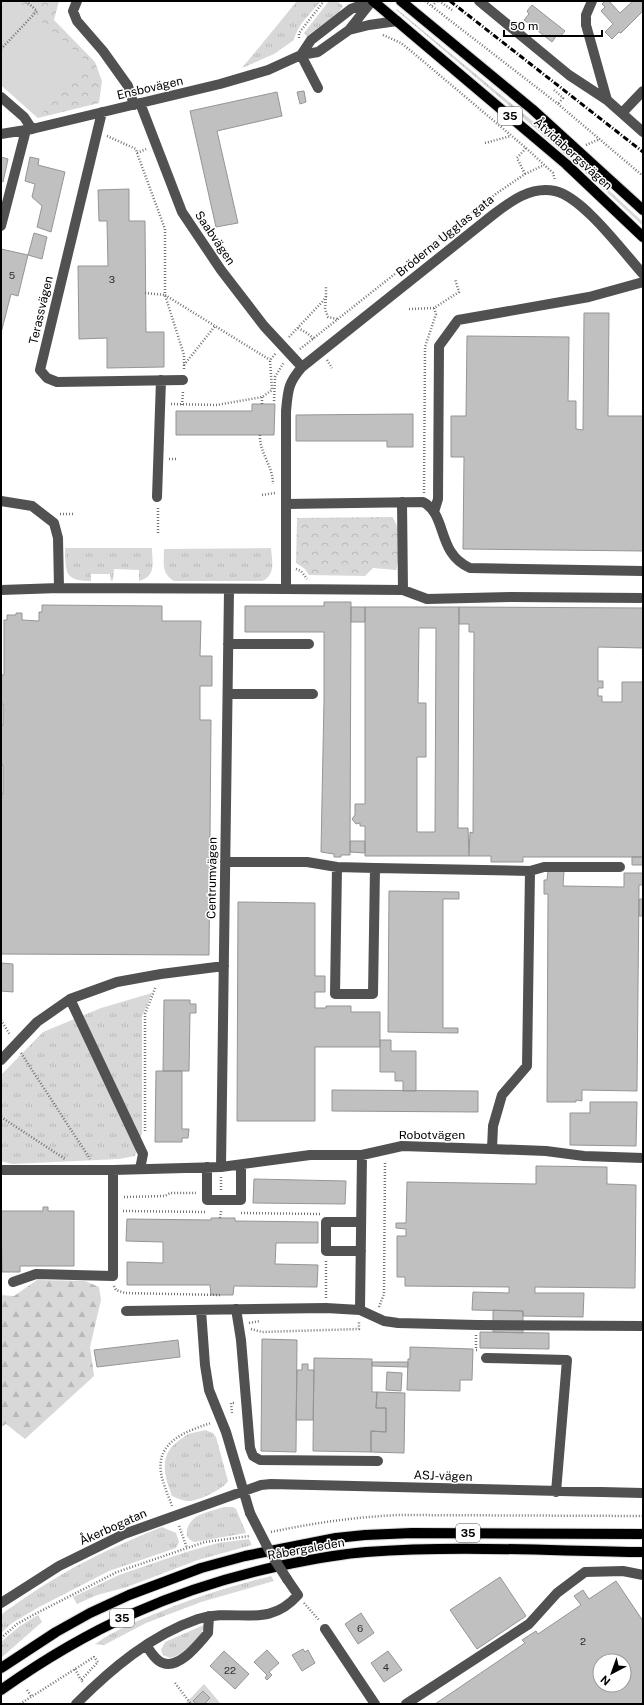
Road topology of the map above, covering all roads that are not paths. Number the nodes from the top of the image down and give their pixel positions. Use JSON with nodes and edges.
{"nodes":[{"id":1,"x":77,"y":1,"type":"edge"},
{"id":2,"x":372,"y":1,"type":"edge"},
{"id":3,"x":401,"y":1,"type":"edge"},
{"id":4,"x":479,"y":1,"type":"edge"},
{"id":5,"x":592,"y":1,"type":"edge"},
{"id":6,"x":397,"y":22,"type":"junction"},
{"id":7,"x":349,"y":30,"type":"junction"},
{"id":8,"x":301,"y":55,"type":"junction"},
{"id":9,"x":318,"y":88,"type":"dead end"},
{"id":10,"x":643,"y":91,"type":"edge"},
{"id":11,"x":1,"y":97,"type":"edge"},
{"id":12,"x":607,"y":100,"type":"junction"},
{"id":13,"x":137,"y":104,"type":"junction"},
{"id":14,"x":102,"y":112,"type":"junction"},
{"id":15,"x":622,"y":113,"type":"junction"},
{"id":16,"x":29,"y":130,"type":"junction"},
{"id":17,"x":643,"y":132,"type":"edge"},
{"id":18,"x":1,"y":134,"type":"edge"},
{"id":19,"x":643,"y":210,"type":"edge"},
{"id":20,"x":1,"y":226,"type":"edge"},
{"id":21,"x":643,"y":237,"type":"edge"},
{"id":22,"x":643,"y":274,"type":"edge"},
{"id":23,"x":643,"y":282,"type":"edge"},
{"id":24,"x":302,"y":366,"type":"junction"},
{"id":25,"x":161,"y":380,"type":"junction"},
{"id":26,"x":183,"y":380,"type":"road end"},
{"id":27,"x":158,"y":497,"type":"road end"},
{"id":28,"x":1,"y":501,"type":"edge"},
{"id":29,"x":402,"y":502,"type":"junction"},
{"id":30,"x":286,"y":504,"type":"junction"},
{"id":31,"x":434,"y":512,"type":"junction"},
{"id":32,"x":643,"y":571,"type":"edge"},
{"id":33,"x":59,"y":588,"type":"junction"},
{"id":34,"x":286,"y":589,"type":"junction"},
{"id":35,"x":1,"y":590,"type":"edge"},
{"id":36,"x":229,"y":590,"type":"junction"},
{"id":37,"x":402,"y":590,"type":"junction"},
{"id":38,"x":643,"y":598,"type":"edge"},
{"id":39,"x":228,"y":644,"type":"junction"},
{"id":40,"x":309,"y":644,"type":"dead end"},
{"id":41,"x":228,"y":694,"type":"junction"},
{"id":42,"x":313,"y":694,"type":"dead end"},
{"id":43,"x":226,"y":862,"type":"junction"},
{"id":44,"x":337,"y":867,"type":"junction"},
{"id":45,"x":620,"y":867,"type":"dead end"},
{"id":46,"x":375,"y":868,"type":"junction"},
{"id":47,"x":530,"y":871,"type":"junction"},
{"id":48,"x":224,"y":966,"type":"junction"},
{"id":49,"x":70,"y":998,"type":"junction"},
{"id":50,"x":1,"y":1060,"type":"edge"},
{"id":51,"x":492,"y":1149,"type":"junction"},
{"id":52,"x":362,"y":1155,"type":"junction"},
{"id":53,"x":643,"y":1158,"type":"edge"},
{"id":54,"x":241,"y":1165,"type":"junction"},
{"id":55,"x":207,"y":1167,"type":"junction"},
{"id":56,"x":221,"y":1167,"type":"junction"},
{"id":57,"x":140,"y":1169,"type":"junction"},
{"id":58,"x":1,"y":1170,"type":"edge"},
{"id":59,"x":114,"y":1170,"type":"junction"},
{"id":60,"x":361,"y":1222,"type":"junction"},
{"id":61,"x":361,"y":1251,"type":"junction"},
{"id":62,"x":13,"y":1282,"type":"dead end"},
{"id":63,"x":236,"y":1309,"type":"junction"},
{"id":64,"x":201,"y":1310,"type":"junction"},
{"id":65,"x":360,"y":1310,"type":"junction"},
{"id":66,"x":126,"y":1311,"type":"dead end"},
{"id":67,"x":643,"y":1326,"type":"edge"},
{"id":68,"x":486,"y":1358,"type":"dead end"},
{"id":69,"x":378,"y":1461,"type":"dead end"},
{"id":70,"x":243,"y":1491,"type":"junction"},
{"id":71,"x":556,"y":1492,"type":"junction"},
{"id":72,"x":643,"y":1493,"type":"edge"},
{"id":73,"x":643,"y":1534,"type":"edge"},
{"id":74,"x":643,"y":1552,"type":"edge"},
{"id":75,"x":643,"y":1574,"type":"edge"},
{"id":76,"x":1,"y":1603,"type":"edge"},
{"id":77,"x":209,"y":1616,"type":"junction"},
{"id":78,"x":325,"y":1629,"type":"road end"},
{"id":79,"x":146,"y":1645,"type":"junction"},
{"id":80,"x":1,"y":1668,"type":"edge"},
{"id":81,"x":1,"y":1690,"type":"edge"},
{"id":82,"x":76,"y":1704,"type":"edge"},
{"id":83,"x":375,"y":1704,"type":"edge"},
{"id":84,"x":406,"y":1704,"type":"edge"}],
"edges":[{"from":1,"to":13,"type":"street","name":"Saabvägen"},
{"from":2,"to":6,"type":"main road","name":"Åtvidabergsvägen","number":"35"},
{"from":2,"to":7,"type":"street","name":"Ensbovägen"},
{"from":2,"to":8,"type":"street"},
{"from":3,"to":19,"type":"main road","name":"Åtvidabergsvägen","number":"35"},
{"from":4,"to":12,"type":"street"},
{"from":5,"to":12,"type":"street"},
{"from":6,"to":7,"type":"street","name":"Ensbovägen"},
{"from":6,"to":21,"type":"main road","name":"Åtvidabergsvägen","number":"35"},
{"from":7,"to":8,"type":"street","name":"Ensbovägen"},
{"from":8,"to":9,"type":"street"},
{"from":8,"to":13,"type":"street","name":"Ensbovägen"},
{"from":10,"to":15,"type":"street"},
{"from":11,"to":16,"type":"street"},
{"from":12,"to":15,"type":"street"},
{"from":13,"to":14,"type":"street","name":"Ensbovägen"},
{"from":13,"to":24,"type":"street","name":"Saabvägen"},
{"from":14,"to":16,"type":"street","name":"Ensbovägen"},
{"from":14,"to":25,"type":"street","name":"Terassvägen"},
{"from":15,"to":17,"type":"street"},
{"from":16,"to":18,"type":"street","name":"Ensbovägen"},
{"from":16,"to":20,"type":"street"},
{"from":22,"to":24,"type":"street","name":"Bröderna Ugglas gata"},
{"from":23,"to":31,"type":"street"},
{"from":24,"to":30,"type":"street","name":"Bröderna Ugglas gata"},
{"from":25,"to":26,"type":"street","name":"Terassvägen"},
{"from":25,"to":27,"type":"street"},
{"from":28,"to":33,"type":"street"},
{"from":29,"to":30,"type":"street"},
{"from":29,"to":31,"type":"street"},
{"from":29,"to":37,"type":"street"},
{"from":30,"to":34,"type":"street","name":"Bröderna Ugglas gata"},
{"from":31,"to":32,"type":"street"},
{"from":33,"to":35,"type":"street"},
{"from":33,"to":36,"type":"street"},
{"from":34,"to":36,"type":"street"},
{"from":34,"to":37,"type":"street"},
{"from":36,"to":39,"type":"street","name":"Centrumvägen"},
{"from":37,"to":38,"type":"street"},
{"from":39,"to":40,"type":"street"},
{"from":39,"to":41,"type":"street","name":"Centrumvägen"},
{"from":41,"to":42,"type":"street"},
{"from":41,"to":43,"type":"street","name":"Centrumvägen"},
{"from":43,"to":44,"type":"street"},
{"from":43,"to":48,"type":"street","name":"Centrumvägen"},
{"from":44,"to":46,"type":"street"},
{"from":44,"to":46,"type":"street"},
{"from":45,"to":47,"type":"street"},
{"from":46,"to":47,"type":"street"},
{"from":47,"to":51,"type":"street"},
{"from":48,"to":49,"type":"street"},
{"from":48,"to":56,"type":"street","name":"Centrumvägen"},
{"from":49,"to":50,"type":"street"},
{"from":49,"to":57,"type":"street"},
{"from":51,"to":52,"type":"street","name":"Robotvägen"},
{"from":51,"to":53,"type":"street","name":"Robotvägen"},
{"from":52,"to":54,"type":"street","name":"Robotvägen"},
{"from":52,"to":60,"type":"street"},
{"from":54,"to":55,"type":"street"},
{"from":54,"to":56,"type":"street","name":"Robotvägen"},
{"from":55,"to":56,"type":"street","name":"Robotvägen"},
{"from":55,"to":57,"type":"street","name":"Robotvägen"},
{"from":57,"to":59,"type":"street","name":"Robotvägen"},
{"from":58,"to":59,"type":"street","name":"Robotvägen"},
{"from":59,"to":62,"type":"street"},
{"from":60,"to":61,"type":"street"},
{"from":60,"to":61,"type":"street"},
{"from":61,"to":65,"type":"street"},
{"from":63,"to":64,"type":"street"},
{"from":63,"to":65,"type":"street"},
{"from":63,"to":69,"type":"street"},
{"from":64,"to":66,"type":"street"},
{"from":64,"to":70,"type":"street"},
{"from":65,"to":67,"type":"street"},
{"from":68,"to":71,"type":"street"},
{"from":70,"to":71,"type":"street","name":"ASJ-vägen"},
{"from":70,"to":76,"type":"street","name":"Åkerbogatan"},
{"from":70,"to":77,"type":"street","bridge":true},
{"from":71,"to":72,"type":"street","name":"ASJ-vägen"},
{"from":73,"to":80,"type":"main road","name":"Råbergaleden","number":"35"},
{"from":74,"to":81,"type":"main road","name":"Råbergaleden","number":"35"},
{"from":75,"to":84,"type":"street"},
{"from":77,"to":79,"type":"street"},
{"from":77,"to":79,"type":"street"},
{"from":78,"to":83,"type":"street"},
{"from":79,"to":82,"type":"street"}]}
